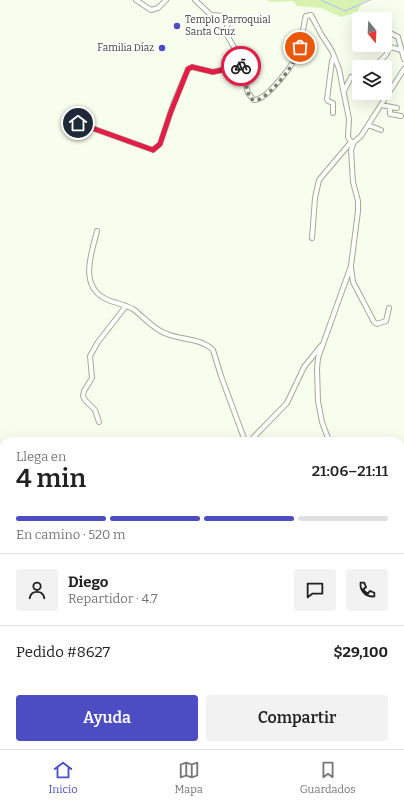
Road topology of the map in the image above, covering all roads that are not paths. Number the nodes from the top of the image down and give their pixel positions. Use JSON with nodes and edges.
{"nodes":[{"id":1,"x":136,"y":0,"type":"edge"},
{"id":2,"x":166,"y":0,"type":"edge"},
{"id":3,"x":195,"y":0,"type":"edge"},
{"id":4,"x":392,"y":34,"type":"edge"},
{"id":5,"x":401,"y":50,"type":"junction"},
{"id":6,"x":334,"y":56,"type":"junction"},
{"id":7,"x":404,"y":58,"type":"edge"},
{"id":8,"x":382,"y":60,"type":"edge"},
{"id":9,"x":241,"y":65,"type":"junction"},
{"id":10,"x":404,"y":69,"type":"edge"},
{"id":11,"x":351,"y":77,"type":"dead end"},
{"id":12,"x":344,"y":91,"type":"junction"},
{"id":13,"x":381,"y":105,"type":"junction"},
{"id":14,"x":390,"y":107,"type":"junction"},
{"id":15,"x":398,"y":108,"type":"dead end"},
{"id":16,"x":333,"y":113,"type":"dead end"},
{"id":17,"x":401,"y":116,"type":"dead end"},
{"id":18,"x":78,"y":123,"type":"dead end"},
{"id":19,"x":368,"y":125,"type":"junction"},
{"id":20,"x":381,"y":130,"type":"dead end"},
{"id":21,"x":353,"y":142,"type":"junction"},
{"id":22,"x":97,"y":231,"type":"dead end"},
{"id":23,"x":312,"y":238,"type":"dead end"},
{"id":24,"x":351,"y":266,"type":"junction"},
{"id":25,"x":126,"y":306,"type":"junction"},
{"id":26,"x":389,"y":308,"type":"dead end"},
{"id":27,"x":323,"y":344,"type":"junction"},
{"id":28,"x":99,"y":422,"type":"dead end"},
{"id":29,"x":244,"y":437,"type":"edge"},
{"id":30,"x":254,"y":437,"type":"edge"},
{"id":31,"x":328,"y":437,"type":"edge"}],
"edges":[{"from":1,"to":2,"type":"street"},
{"from":3,"to":9,"type":"street"},
{"from":4,"to":5,"type":"street"},
{"from":5,"to":7,"type":"street"},
{"from":5,"to":8,"type":"street"},
{"from":6,"to":9,"type":"street"},
{"from":6,"to":12,"type":"street"},
{"from":6,"to":16,"type":"street"},
{"from":9,"to":18,"type":"street"},
{"from":10,"to":13,"type":"street"},
{"from":11,"to":12,"type":"street"},
{"from":12,"to":21,"type":"street"},
{"from":13,"to":14,"type":"street"},
{"from":13,"to":19,"type":"street"},
{"from":14,"to":15,"type":"street"},
{"from":14,"to":17,"type":"street"},
{"from":19,"to":20,"type":"street"},
{"from":19,"to":21,"type":"street"},
{"from":21,"to":23,"type":"street"},
{"from":21,"to":24,"type":"street"},
{"from":22,"to":25,"type":"street"},
{"from":24,"to":26,"type":"street"},
{"from":24,"to":27,"type":"street"},
{"from":25,"to":28,"type":"street"},
{"from":25,"to":29,"type":"street"},
{"from":27,"to":30,"type":"street"},
{"from":27,"to":31,"type":"street"}]}
